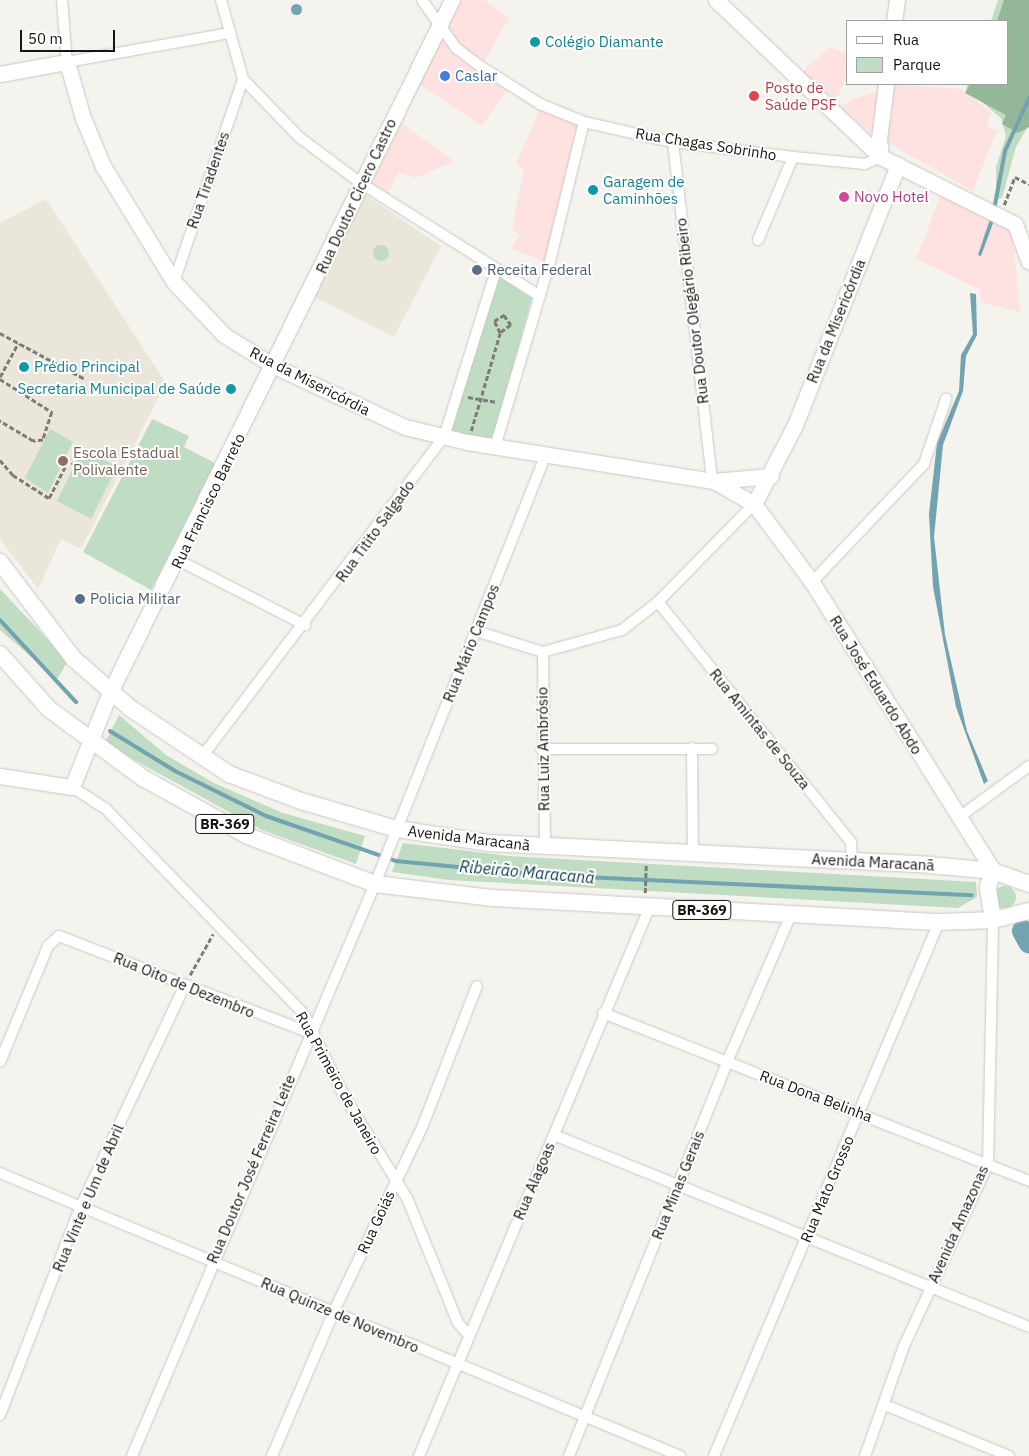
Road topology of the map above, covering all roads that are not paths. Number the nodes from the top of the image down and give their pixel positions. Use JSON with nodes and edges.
{"nodes":[{"id":1,"x":62,"y":0,"type":"edge"},
{"id":2,"x":221,"y":0,"type":"edge"},
{"id":3,"x":422,"y":0,"type":"edge"},
{"id":4,"x":452,"y":0,"type":"edge"},
{"id":5,"x":716,"y":0,"type":"edge"},
{"id":6,"x":897,"y":0,"type":"edge"},
{"id":7,"x":894,"y":20,"type":"edge"},
{"id":8,"x":440,"y":27,"type":"junction"},
{"id":9,"x":230,"y":33,"type":"junction"},
{"id":10,"x":67,"y":62,"type":"junction"},
{"id":11,"x":0,"y":74,"type":"edge"},
{"id":12,"x":243,"y":79,"type":"junction"},
{"id":13,"x":886,"y":85,"type":"edge"},
{"id":14,"x":584,"y":122,"type":"junction"},
{"id":15,"x":673,"y":142,"type":"junction"},
{"id":16,"x":793,"y":157,"type":"junction"},
{"id":17,"x":882,"y":157,"type":"junction"},
{"id":18,"x":898,"y":165,"type":"junction"},
{"id":19,"x":362,"y":184,"type":"junction"},
{"id":20,"x":1014,"y":224,"type":"junction"},
{"id":21,"x":1029,"y":232,"type":"edge"},
{"id":22,"x":758,"y":240,"type":"dead end"},
{"id":23,"x":1029,"y":262,"type":"edge"},
{"id":24,"x":496,"y":270,"type":"junction"},
{"id":25,"x":174,"y":282,"type":"junction"},
{"id":26,"x":540,"y":296,"type":"junction"},
{"id":27,"x":274,"y":366,"type":"junction"},
{"id":28,"x":946,"y":399,"type":"dead end"},
{"id":29,"x":444,"y":437,"type":"junction"},
{"id":30,"x":495,"y":447,"type":"junction"},
{"id":31,"x":545,"y":457,"type":"junction"},
{"id":32,"x":771,"y":476,"type":"junction"},
{"id":33,"x":713,"y":480,"type":"junction"},
{"id":34,"x":754,"y":504,"type":"junction"},
{"id":35,"x":178,"y":560,"type":"junction"},
{"id":36,"x":0,"y":562,"type":"edge"},
{"id":37,"x":812,"y":582,"type":"junction"},
{"id":38,"x":658,"y":602,"type":"junction"},
{"id":39,"x":305,"y":625,"type":"junction"},
{"id":40,"x":476,"y":631,"type":"junction"},
{"id":41,"x":543,"y":652,"type":"junction"},
{"id":42,"x":0,"y":654,"type":"edge"},
{"id":43,"x":110,"y":692,"type":"junction"},
{"id":44,"x":87,"y":741,"type":"junction"},
{"id":45,"x":692,"y":748,"type":"junction"},
{"id":46,"x":541,"y":749,"type":"junction"},
{"id":47,"x":712,"y":749,"type":"dead end"},
{"id":48,"x":201,"y":758,"type":"junction"},
{"id":49,"x":1029,"y":766,"type":"edge"},
{"id":50,"x":0,"y":776,"type":"edge"},
{"id":51,"x":72,"y":787,"type":"junction"},
{"id":52,"x":958,"y":818,"type":"junction"},
{"id":53,"x":394,"y":836,"type":"junction"},
{"id":54,"x":545,"y":846,"type":"junction"},
{"id":55,"x":693,"y":854,"type":"junction"},
{"id":56,"x":852,"y":860,"type":"junction"},
{"id":57,"x":993,"y":871,"type":"junction"},
{"id":58,"x":377,"y":879,"type":"junction"},
{"id":59,"x":1024,"y":883,"type":"edge"},
{"id":60,"x":647,"y":900,"type":"junction"},
{"id":61,"x":1023,"y":912,"type":"edge"},
{"id":62,"x":791,"y":916,"type":"junction"},
{"id":63,"x":993,"y":920,"type":"junction"},
{"id":64,"x":939,"y":922,"type":"junction"},
{"id":65,"x":184,"y":985,"type":"junction"},
{"id":66,"x":477,"y":986,"type":"dead end"},
{"id":67,"x":603,"y":1013,"type":"junction"},
{"id":68,"x":310,"y":1031,"type":"junction"},
{"id":69,"x":0,"y":1062,"type":"edge"},
{"id":70,"x":727,"y":1062,"type":"junction"},
{"id":71,"x":859,"y":1112,"type":"junction"},
{"id":72,"x":554,"y":1135,"type":"junction"},
{"id":73,"x":988,"y":1164,"type":"junction"},
{"id":74,"x":0,"y":1173,"type":"edge"},
{"id":75,"x":394,"y":1181,"type":"junction"},
{"id":76,"x":1029,"y":1181,"type":"edge"},
{"id":77,"x":678,"y":1184,"type":"junction"},
{"id":78,"x":80,"y":1208,"type":"junction"},
{"id":79,"x":806,"y":1239,"type":"junction"},
{"id":80,"x":211,"y":1261,"type":"junction"},
{"id":81,"x":930,"y":1285,"type":"junction"},
{"id":82,"x":334,"y":1311,"type":"junction"},
{"id":83,"x":1029,"y":1327,"type":"edge"},
{"id":84,"x":468,"y":1334,"type":"junction"},
{"id":85,"x":457,"y":1364,"type":"junction"},
{"id":86,"x":885,"y":1405,"type":"junction"},
{"id":87,"x":0,"y":1415,"type":"edge"},
{"id":88,"x":584,"y":1416,"type":"junction"},
{"id":89,"x":132,"y":1456,"type":"edge"},
{"id":90,"x":272,"y":1456,"type":"edge"},
{"id":91,"x":420,"y":1456,"type":"edge"},
{"id":92,"x":569,"y":1456,"type":"edge"},
{"id":93,"x":680,"y":1456,"type":"edge"},
{"id":94,"x":714,"y":1456,"type":"edge"},
{"id":95,"x":865,"y":1456,"type":"edge"},
{"id":96,"x":1009,"y":1456,"type":"edge"}],
"edges":[{"from":1,"to":10,"type":"street","name":"Rua da Misericórdia"},
{"from":2,"to":9,"type":"street"},
{"from":3,"to":8,"type":"street","name":"Rua Chagas Sobrinho"},
{"from":4,"to":8,"type":"street","name":"Rua Doutor Cícero Castro"},
{"from":5,"to":17,"type":"street"},
{"from":6,"to":7,"type":"street"},
{"from":8,"to":14,"type":"street","name":"Rua Chagas Sobrinho"},
{"from":8,"to":19,"type":"street","name":"Rua Doutor Cícero Castro"},
{"from":9,"to":10,"type":"street"},
{"from":9,"to":12,"type":"street"},
{"from":10,"to":11,"type":"street"},
{"from":10,"to":25,"type":"street","name":"Rua da Misericórdia"},
{"from":12,"to":19,"type":"street"},
{"from":12,"to":25,"type":"street","name":"Rua Tiradentes"},
{"from":13,"to":17,"type":"street"},
{"from":14,"to":15,"type":"street","name":"Rua Chagas Sobrinho"},
{"from":14,"to":26,"type":"street"},
{"from":15,"to":16,"type":"street","name":"Rua Chagas Sobrinho"},
{"from":15,"to":33,"type":"street","name":"Rua Doutor Olegário Ribeiro"},
{"from":16,"to":17,"type":"street","name":"Rua Chagas Sobrinho"},
{"from":16,"to":22,"type":"street"},
{"from":17,"to":18,"type":"street"},
{"from":18,"to":20,"type":"street"},
{"from":18,"to":32,"type":"street","name":"Rua da Misericórdia"},
{"from":19,"to":24,"type":"street"},
{"from":19,"to":27,"type":"street","name":"Rua Doutor Cícero Castro"},
{"from":20,"to":21,"type":"street"},
{"from":20,"to":23,"type":"street"},
{"from":24,"to":26,"type":"street"},
{"from":24,"to":29,"type":"street","name":"Rua Titito Salgado"},
{"from":25,"to":27,"type":"street","name":"Rua da Misericórdia"},
{"from":26,"to":30,"type":"street"},
{"from":27,"to":29,"type":"street","name":"Rua da Misericórdia"},
{"from":27,"to":35,"type":"street","name":"Rua Francisco Barreto"},
{"from":28,"to":37,"type":"street"},
{"from":29,"to":30,"type":"street","name":"Rua da Misericórdia"},
{"from":29,"to":39,"type":"street","name":"Rua Titito Salgado"},
{"from":30,"to":31,"type":"street","name":"Rua da Misericórdia"},
{"from":31,"to":33,"type":"street","name":"Rua da Misericórdia"},
{"from":31,"to":40,"type":"street","name":"Rua Mário Campos"},
{"from":32,"to":33,"type":"street","name":"Rua da Misericórdia"},
{"from":32,"to":34,"type":"street","name":"Rua da Misericórdia"},
{"from":33,"to":34,"type":"street","name":"Rua da Misericórdia"},
{"from":34,"to":37,"type":"street","name":"Rua José Eduardo Abdo"},
{"from":34,"to":38,"type":"street"},
{"from":35,"to":39,"type":"street"},
{"from":35,"to":43,"type":"street","name":"Rua Francisco Barreto"},
{"from":36,"to":43,"type":"main road","name":"Avenida Maracanã"},
{"from":37,"to":52,"type":"street","name":"Rua José Eduardo Abdo"},
{"from":38,"to":41,"type":"street"},
{"from":38,"to":56,"type":"street","name":"Rua Amintas de Souza"},
{"from":39,"to":48,"type":"street","name":"Rua Titito Salgado"},
{"from":40,"to":41,"type":"street"},
{"from":40,"to":53,"type":"street","name":"Rua Mário Campos"},
{"from":41,"to":46,"type":"street","name":"Rua Luiz Ambrósio"},
{"from":42,"to":44,"type":"main road","number":"BR-369"},
{"from":43,"to":44,"type":"street","name":"Rua Francisco Barreto"},
{"from":43,"to":48,"type":"main road","name":"Avenida Maracanã"},
{"from":44,"to":51,"type":"street","name":"Rua Francisco Barreto"},
{"from":44,"to":58,"type":"main road","number":"BR-369"},
{"from":45,"to":46,"type":"street"},
{"from":45,"to":47,"type":"street"},
{"from":45,"to":55,"type":"street"},
{"from":46,"to":54,"type":"street","name":"Rua Luiz Ambrósio"},
{"from":48,"to":53,"type":"main road","name":"Avenida Maracanã"},
{"from":49,"to":52,"type":"street"},
{"from":50,"to":51,"type":"street"},
{"from":51,"to":68,"type":"street","name":"Rua Primeiro de Janeiro"},
{"from":52,"to":57,"type":"street","name":"Rua José Eduardo Abdo"},
{"from":53,"to":54,"type":"main road","name":"Avenida Maracanã"},
{"from":53,"to":58,"type":"street","name":"Rua Mário Campos"},
{"from":54,"to":55,"type":"main road","name":"Avenida Maracanã"},
{"from":55,"to":56,"type":"main road","name":"Avenida Maracanã"},
{"from":56,"to":57,"type":"main road","name":"Avenida Maracanã"},
{"from":57,"to":59,"type":"main road","name":"Avenida Maracanã"},
{"from":57,"to":63,"type":"main road"},
{"from":58,"to":60,"type":"main road","number":"BR-369"},
{"from":58,"to":68,"type":"street","name":"Rua Doutor José Ferreira Leite"},
{"from":59,"to":61,"type":"main road"},
{"from":60,"to":62,"type":"main road","number":"BR-369"},
{"from":60,"to":67,"type":"street","name":"Rua Alagoas"},
{"from":61,"to":63,"type":"main road","number":"BR-369"},
{"from":62,"to":64,"type":"main road","number":"BR-369"},
{"from":62,"to":70,"type":"street","name":"Rua Minas Gerais"},
{"from":63,"to":64,"type":"main road","number":"BR-369"},
{"from":63,"to":73,"type":"street","name":"Avenida Amazonas"},
{"from":64,"to":71,"type":"street","name":"Rua Mato Grosso"},
{"from":65,"to":68,"type":"street","name":"Rua Oito de Dezembro"},
{"from":65,"to":69,"type":"street","name":"Rua Oito de Dezembro"},
{"from":65,"to":78,"type":"street","name":"Rua Vinte e Um de Abril"},
{"from":66,"to":75,"type":"street","name":"Rua Goiás"},
{"from":67,"to":70,"type":"street","name":"Rua Dona Belinha"},
{"from":67,"to":72,"type":"street","name":"Rua Alagoas"},
{"from":68,"to":75,"type":"street","name":"Rua Primeiro de Janeiro"},
{"from":68,"to":80,"type":"street","name":"Rua Doutor José Ferreira Leite"},
{"from":70,"to":71,"type":"street","name":"Rua Dona Belinha"},
{"from":70,"to":77,"type":"street","name":"Rua Minas Gerais"},
{"from":71,"to":73,"type":"street","name":"Rua Dona Belinha"},
{"from":71,"to":79,"type":"street","name":"Rua Mato Grosso"},
{"from":72,"to":77,"type":"street"},
{"from":72,"to":84,"type":"street","name":"Rua Alagoas"},
{"from":73,"to":76,"type":"street","name":"Rua Dona Belinha"},
{"from":73,"to":81,"type":"street","name":"Avenida Amazonas"},
{"from":74,"to":78,"type":"street","name":"Rua Quinze de Novembro"},
{"from":75,"to":82,"type":"street","name":"Rua Goiás"},
{"from":75,"to":84,"type":"street","name":"Rua Primeiro de Janeiro"},
{"from":77,"to":79,"type":"street"},
{"from":77,"to":88,"type":"street","name":"Rua Minas Gerais"},
{"from":78,"to":80,"type":"street","name":"Rua Quinze de Novembro"},
{"from":78,"to":87,"type":"street","name":"Rua Vinte e Um de Abril"},
{"from":79,"to":81,"type":"street"},
{"from":79,"to":94,"type":"street","name":"Rua Mato Grosso"},
{"from":80,"to":82,"type":"street","name":"Rua Quinze de Novembro"},
{"from":80,"to":89,"type":"street","name":"Rua Doutor José Ferreira Leite"},
{"from":81,"to":83,"type":"street"},
{"from":81,"to":86,"type":"street","name":"Avenida Amazonas"},
{"from":82,"to":85,"type":"street","name":"Rua Quinze de Novembro"},
{"from":82,"to":90,"type":"street","name":"Rua Goiás"},
{"from":84,"to":85,"type":"street","name":"Rua Alagoas"},
{"from":85,"to":88,"type":"street","name":"Rua Quinze de Novembro"},
{"from":85,"to":91,"type":"street","name":"Rua Alagoas"},
{"from":86,"to":95,"type":"street","name":"Avenida Amazonas"},
{"from":86,"to":96,"type":"street"},
{"from":88,"to":92,"type":"street","name":"Rua Minas Gerais"},
{"from":88,"to":93,"type":"street","name":"Rua Quinze de Novembro"}]}
